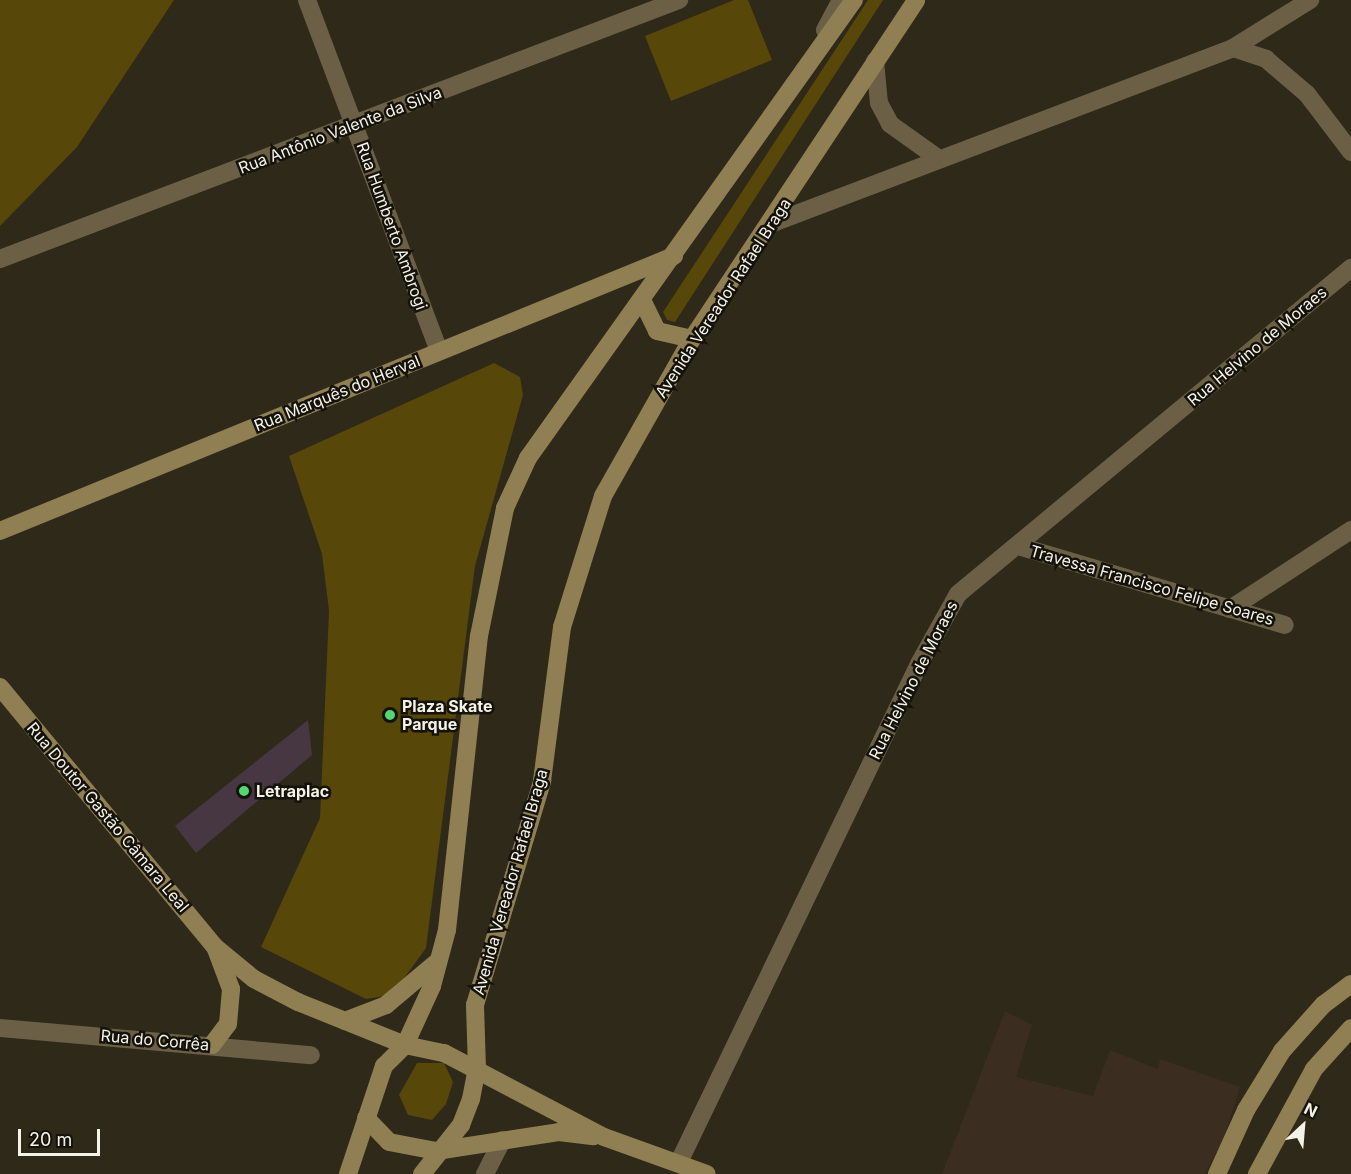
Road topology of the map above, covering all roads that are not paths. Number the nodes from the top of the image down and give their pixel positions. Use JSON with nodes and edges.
{"nodes":[{"id":1,"x":307,"y":0,"type":"edge"},
{"id":2,"x":679,"y":0,"type":"edge"},
{"id":3,"x":841,"y":0,"type":"edge"},
{"id":4,"x":854,"y":0,"type":"edge"},
{"id":5,"x":916,"y":0,"type":"edge"},
{"id":6,"x":1310,"y":0,"type":"edge"},
{"id":7,"x":648,"y":5,"type":"edge"},
{"id":8,"x":1233,"y":48,"type":"junction"},
{"id":9,"x":875,"y":62,"type":"junction"},
{"id":10,"x":793,"y":90,"type":"junction"},
{"id":11,"x":354,"y":124,"type":"junction"},
{"id":12,"x":1351,"y":152,"type":"edge"},
{"id":13,"x":939,"y":159,"type":"junction"},
{"id":14,"x":770,"y":224,"type":"junction"},
{"id":15,"x":674,"y":256,"type":"junction"},
{"id":16,"x":0,"y":259,"type":"edge"},
{"id":17,"x":1351,"y":268,"type":"edge"},
{"id":18,"x":643,"y":302,"type":"junction"},
{"id":19,"x":692,"y":339,"type":"junction"},
{"id":20,"x":439,"y":351,"type":"junction"},
{"id":21,"x":1351,"y":530,"type":"edge"},
{"id":22,"x":0,"y":531,"type":"edge"},
{"id":23,"x":1018,"y":546,"type":"junction"},
{"id":24,"x":1230,"y":609,"type":"junction"},
{"id":25,"x":1285,"y":625,"type":"dead end"},
{"id":26,"x":0,"y":687,"type":"edge"},
{"id":27,"x":216,"y":947,"type":"junction"},
{"id":28,"x":438,"y":960,"type":"junction"},
{"id":29,"x":1351,"y":984,"type":"edge"},
{"id":30,"x":345,"y":1021,"type":"junction"},
{"id":31,"x":0,"y":1028,"type":"edge"},
{"id":32,"x":1351,"y":1028,"type":"edge"},
{"id":33,"x":212,"y":1045,"type":"junction"},
{"id":34,"x":405,"y":1045,"type":"junction"},
{"id":35,"x":311,"y":1055,"type":"dead end"},
{"id":36,"x":477,"y":1069,"type":"junction"},
{"id":37,"x":366,"y":1118,"type":"junction"},
{"id":38,"x":604,"y":1137,"type":"junction"},
{"id":39,"x":502,"y":1140,"type":"junction"},
{"id":40,"x":436,"y":1151,"type":"junction"},
{"id":41,"x":679,"y":1162,"type":"junction"},
{"id":42,"x":348,"y":1174,"type":"edge"},
{"id":43,"x":422,"y":1174,"type":"edge"},
{"id":44,"x":485,"y":1174,"type":"edge"},
{"id":45,"x":707,"y":1174,"type":"edge"},
{"id":46,"x":1217,"y":1174,"type":"edge"},
{"id":47,"x":1257,"y":1174,"type":"edge"}],
"edges":[{"from":1,"to":11,"type":"street","name":"Rua Humberto Ambrogi"},
{"from":2,"to":7,"type":"street","name":"Rua Antônio Valente da Silva"},
{"from":3,"to":10,"type":"street"},
{"from":4,"to":10,"type":"main road"},
{"from":5,"to":9,"type":"main road","name":"Avenida Vereador Rafael Braga"},
{"from":6,"to":8,"type":"street"},
{"from":7,"to":11,"type":"street","name":"Rua Antônio Valente da Silva"},
{"from":8,"to":12,"type":"street"},
{"from":8,"to":13,"type":"street"},
{"from":9,"to":13,"type":"street"},
{"from":9,"to":14,"type":"main road","name":"Avenida Vereador Rafael Braga"},
{"from":10,"to":15,"type":"main road"},
{"from":11,"to":16,"type":"street","name":"Rua Antônio Valente da Silva"},
{"from":11,"to":20,"type":"street","name":"Rua Humberto Ambrogi"},
{"from":13,"to":14,"type":"street"},
{"from":14,"to":19,"type":"main road","name":"Avenida Vereador Rafael Braga"},
{"from":15,"to":18,"type":"main road"},
{"from":15,"to":20,"type":"main road","name":"Rua Marquês do Herval"},
{"from":17,"to":23,"type":"street","name":"Rua Helvino de Moraes"},
{"from":18,"to":19,"type":"main road"},
{"from":18,"to":28,"type":"main road"},
{"from":19,"to":36,"type":"main road","name":"Avenida Vereador Rafael Braga"},
{"from":20,"to":22,"type":"main road","name":"Rua Marquês do Herval"},
{"from":21,"to":24,"type":"street"},
{"from":23,"to":24,"type":"street","name":"Travessa Francisco Felipe Soares"},
{"from":23,"to":41,"type":"street","name":"Rua Helvino de Moraes"},
{"from":24,"to":25,"type":"street","name":"Travessa Francisco Felipe Soares"},
{"from":26,"to":27,"type":"main road","name":"Rua Doutor Gastão Câmara Leal"},
{"from":27,"to":30,"type":"main road","name":"Rua Doutor Gastão Câmara Leal"},
{"from":27,"to":33,"type":"main road","name":"Rua Doutor Gastão Câmara Leal"},
{"from":28,"to":30,"type":"main road"},
{"from":28,"to":34,"type":"main road"},
{"from":29,"to":46,"type":"main road"},
{"from":30,"to":34,"type":"main road","name":"Rua Doutor Gastão Câmara Leal"},
{"from":31,"to":33,"type":"street","name":"Rua do Corrêa"},
{"from":32,"to":47,"type":"main road"},
{"from":33,"to":35,"type":"street","name":"Rua do Corrêa"},
{"from":34,"to":36,"type":"main road"},
{"from":34,"to":37,"type":"main road"},
{"from":36,"to":38,"type":"main road"},
{"from":36,"to":40,"type":"main road"},
{"from":37,"to":40,"type":"main road"},
{"from":37,"to":42,"type":"main road"},
{"from":38,"to":39,"type":"main road"},
{"from":38,"to":41,"type":"main road"},
{"from":39,"to":40,"type":"main road"},
{"from":39,"to":44,"type":"street"},
{"from":40,"to":43,"type":"main road"},
{"from":41,"to":45,"type":"main road"}]}
